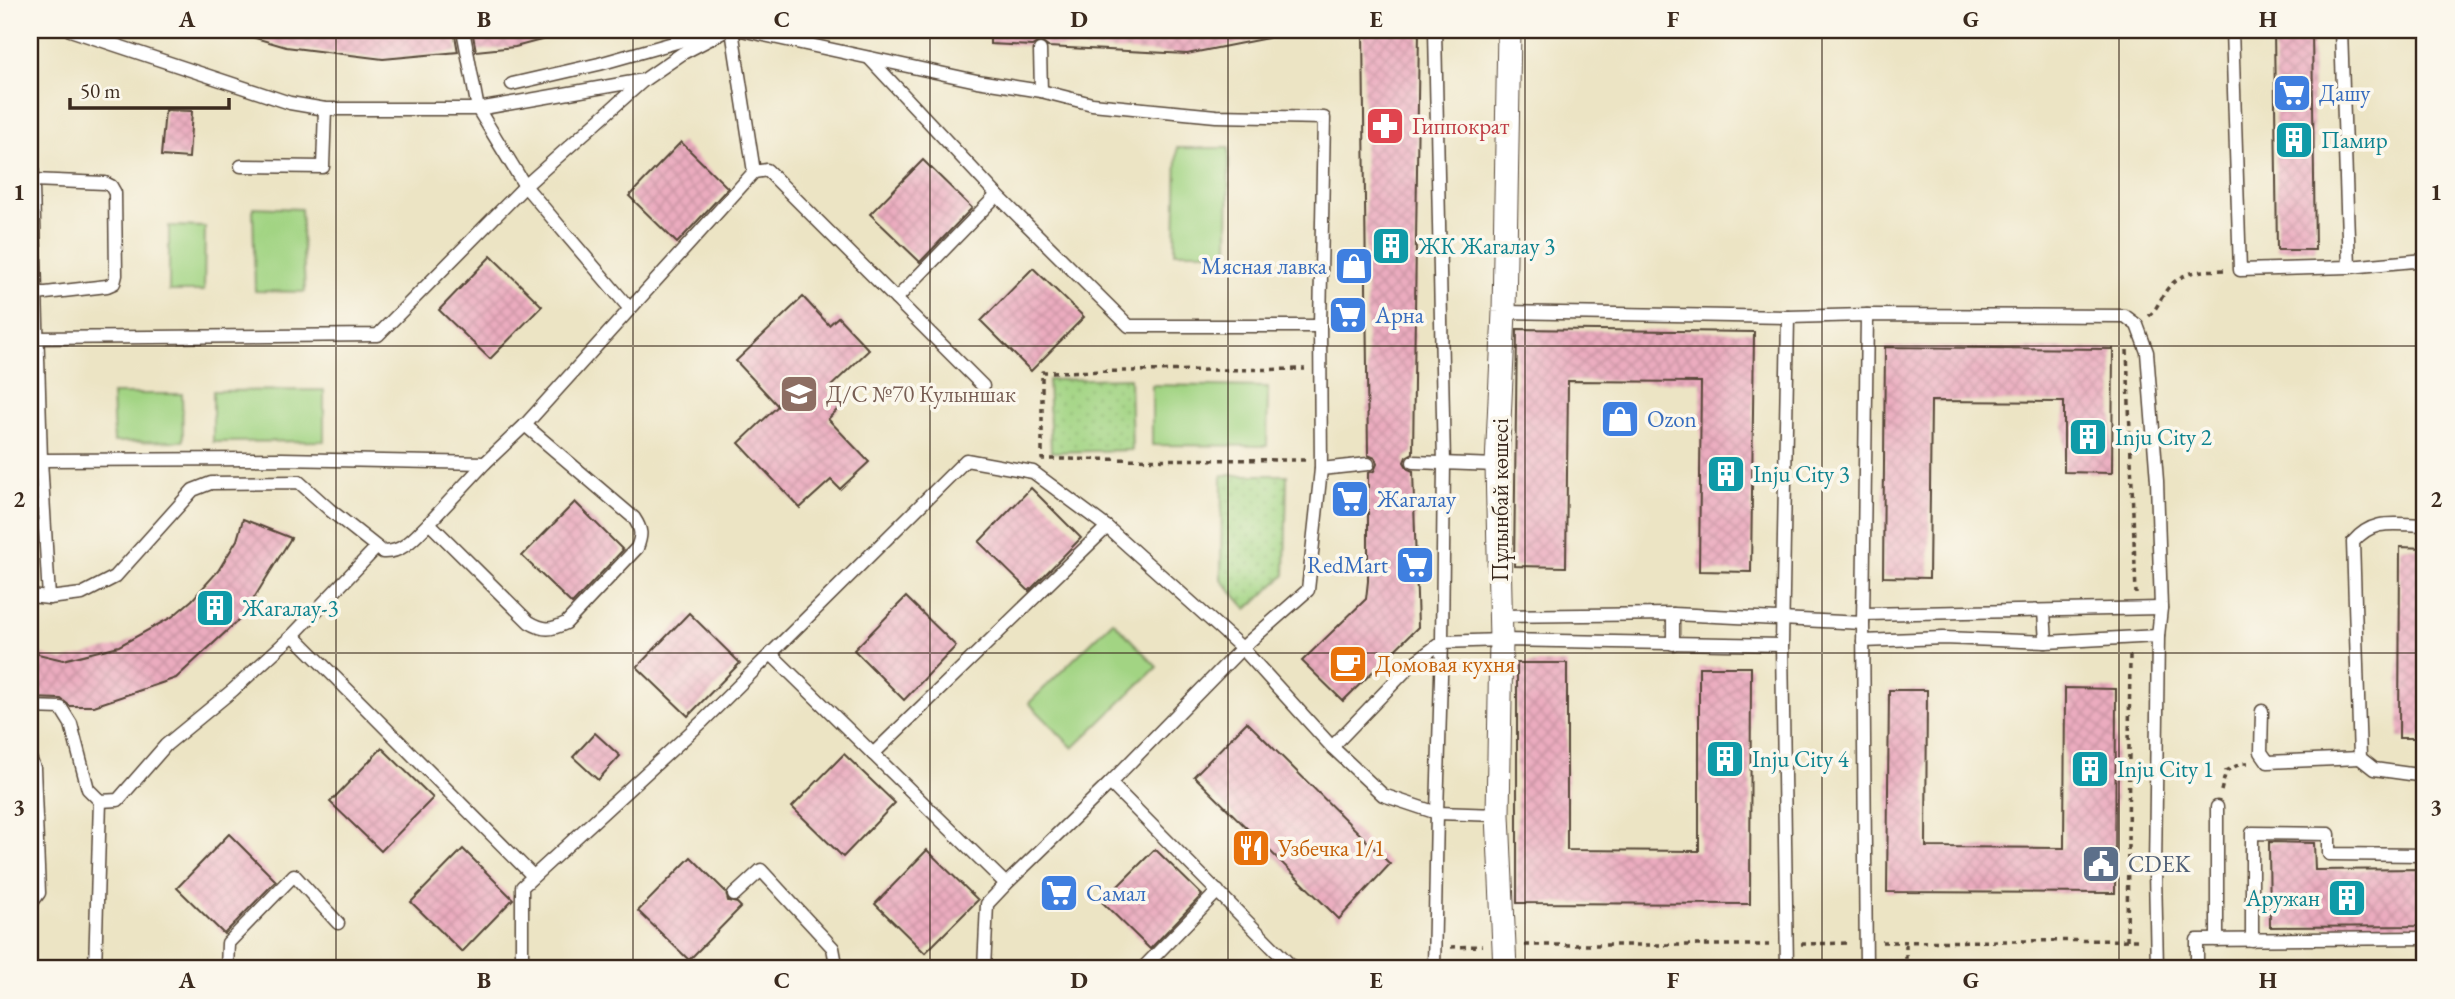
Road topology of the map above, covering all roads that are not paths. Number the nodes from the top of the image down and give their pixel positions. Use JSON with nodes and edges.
{"nodes":[{"id":1,"x":70,"y":30,"type":"edge"},
{"id":2,"x":463,"y":30,"type":"edge"},
{"id":3,"x":727,"y":30,"type":"edge"},
{"id":4,"x":741,"y":30,"type":"edge"},
{"id":5,"x":1435,"y":30,"type":"edge"},
{"id":6,"x":1509,"y":30,"type":"edge"},
{"id":7,"x":2232,"y":30,"type":"edge"},
{"id":8,"x":2341,"y":30,"type":"edge"},
{"id":9,"x":1040,"y":50,"type":"dead end"},
{"id":10,"x":869,"y":58,"type":"junction"},
{"id":11,"x":644,"y":80,"type":"junction"},
{"id":12,"x":512,"y":84,"type":"dead end"},
{"id":13,"x":30,"y":86,"type":"edge"},
{"id":14,"x":1041,"y":91,"type":"junction"},
{"id":15,"x":326,"y":108,"type":"junction"},
{"id":16,"x":478,"y":109,"type":"junction"},
{"id":17,"x":241,"y":166,"type":"dead end"},
{"id":18,"x":754,"y":172,"type":"junction"},
{"id":19,"x":32,"y":180,"type":"junction"},
{"id":20,"x":525,"y":186,"type":"junction"},
{"id":21,"x":997,"y":195,"type":"junction"},
{"id":22,"x":2425,"y":260,"type":"edge"},
{"id":23,"x":2349,"y":267,"type":"junction"},
{"id":24,"x":33,"y":272,"type":"edge"},
{"id":25,"x":37,"y":294,"type":"junction"},
{"id":26,"x":897,"y":299,"type":"junction"},
{"id":27,"x":630,"y":309,"type":"junction"},
{"id":28,"x":1504,"y":312,"type":"junction"},
{"id":29,"x":1867,"y":315,"type":"junction"},
{"id":30,"x":1788,"y":317,"type":"junction"},
{"id":31,"x":1320,"y":326,"type":"junction"},
{"id":32,"x":38,"y":338,"type":"junction"},
{"id":33,"x":983,"y":386,"type":"dead end"},
{"id":34,"x":525,"y":425,"type":"junction"},
{"id":35,"x":282,"y":459,"type":"junction"},
{"id":36,"x":41,"y":460,"type":"junction"},
{"id":37,"x":1413,"y":462,"type":"dead end"},
{"id":38,"x":485,"y":463,"type":"junction"},
{"id":39,"x":1320,"y":464,"type":"junction"},
{"id":40,"x":1368,"y":464,"type":"dead end"},
{"id":41,"x":1444,"y":464,"type":"junction"},
{"id":42,"x":1497,"y":466,"type":"junction"},
{"id":43,"x":299,"y":482,"type":"junction"},
{"id":44,"x":429,"y":523,"type":"junction"},
{"id":45,"x":2425,"y":525,"type":"edge"},
{"id":46,"x":1107,"y":527,"type":"junction"},
{"id":47,"x":376,"y":548,"type":"junction"},
{"id":48,"x":30,"y":596,"type":"edge"},
{"id":49,"x":49,"y":598,"type":"junction"},
{"id":50,"x":2161,"y":608,"type":"junction"},
{"id":51,"x":2044,"y":611,"type":"junction"},
{"id":52,"x":1673,"y":614,"type":"junction"},
{"id":53,"x":1500,"y":616,"type":"junction"},
{"id":54,"x":1863,"y":618,"type":"junction"},
{"id":55,"x":1783,"y":619,"type":"junction"},
{"id":56,"x":293,"y":635,"type":"junction"},
{"id":57,"x":2158,"y":636,"type":"junction"},
{"id":58,"x":1501,"y":640,"type":"junction"},
{"id":59,"x":1863,"y":641,"type":"junction"},
{"id":60,"x":1443,"y":642,"type":"junction"},
{"id":61,"x":2046,"y":642,"type":"junction"},
{"id":62,"x":1673,"y":644,"type":"junction"},
{"id":63,"x":1782,"y":645,"type":"junction"},
{"id":64,"x":1242,"y":648,"type":"junction"},
{"id":65,"x":771,"y":654,"type":"junction"},
{"id":66,"x":30,"y":707,"type":"edge"},
{"id":67,"x":2262,"y":711,"type":"dead end"},
{"id":68,"x":1332,"y":747,"type":"junction"},
{"id":69,"x":873,"y":754,"type":"junction"},
{"id":70,"x":30,"y":758,"type":"edge"},
{"id":71,"x":2360,"y":758,"type":"junction"},
{"id":72,"x":2425,"y":776,"type":"edge"},
{"id":73,"x":1110,"y":783,"type":"junction"},
{"id":74,"x":100,"y":801,"type":"junction"},
{"id":75,"x":2217,"y":807,"type":"road end"},
{"id":76,"x":1437,"y":813,"type":"junction"},
{"id":77,"x":1498,"y":815,"type":"junction"},
{"id":78,"x":2425,"y":855,"type":"edge"},
{"id":79,"x":533,"y":876,"type":"junction"},
{"id":80,"x":1006,"y":884,"type":"junction"},
{"id":81,"x":1218,"y":891,"type":"junction"},
{"id":82,"x":734,"y":895,"type":"dead end"},
{"id":83,"x":30,"y":905,"type":"edge"},
{"id":84,"x":338,"y":923,"type":"dead end"},
{"id":85,"x":2425,"y":938,"type":"edge"},
{"id":86,"x":2217,"y":940,"type":"junction"},
{"id":87,"x":2252,"y":940,"type":"junction"},
{"id":88,"x":95,"y":969,"type":"edge"},
{"id":89,"x":227,"y":969,"type":"edge"},
{"id":90,"x":522,"y":969,"type":"edge"},
{"id":91,"x":837,"y":969,"type":"edge"},
{"id":92,"x":984,"y":969,"type":"edge"},
{"id":93,"x":1143,"y":969,"type":"edge"},
{"id":94,"x":1294,"y":969,"type":"edge"},
{"id":95,"x":1434,"y":969,"type":"edge"},
{"id":96,"x":1505,"y":969,"type":"edge"},
{"id":97,"x":1787,"y":969,"type":"edge"},
{"id":98,"x":1866,"y":969,"type":"edge"},
{"id":99,"x":2157,"y":969,"type":"edge"},
{"id":100,"x":2197,"y":969,"type":"edge"}],
"edges":[{"from":1,"to":15,"type":"lane"},
{"from":2,"to":16,"type":"lane"},
{"from":3,"to":11,"type":"lane"},
{"from":3,"to":12,"type":"lane"},
{"from":3,"to":18,"type":"lane"},
{"from":4,"to":10,"type":"lane"},
{"from":5,"to":41,"type":"lane"},
{"from":6,"to":28,"type":"street","name":"Пұлынбай көшесі"},
{"from":7,"to":23,"type":"lane"},
{"from":8,"to":23,"type":"lane"},
{"from":9,"to":14,"type":"lane"},
{"from":10,"to":14,"type":"lane"},
{"from":10,"to":21,"type":"lane"},
{"from":11,"to":16,"type":"lane"},
{"from":11,"to":20,"type":"lane"},
{"from":13,"to":19,"type":"lane"},
{"from":14,"to":31,"type":"lane"},
{"from":15,"to":16,"type":"lane"},
{"from":15,"to":17,"type":"lane"},
{"from":16,"to":20,"type":"lane"},
{"from":18,"to":26,"type":"lane"},
{"from":18,"to":27,"type":"lane"},
{"from":19,"to":24,"type":"lane"},
{"from":19,"to":25,"type":"lane"},
{"from":20,"to":27,"type":"lane"},
{"from":20,"to":32,"type":"lane"},
{"from":21,"to":26,"type":"lane"},
{"from":21,"to":31,"type":"lane"},
{"from":22,"to":23,"type":"lane"},
{"from":24,"to":25,"type":"lane"},
{"from":25,"to":32,"type":"lane"},
{"from":26,"to":33,"type":"lane"},
{"from":27,"to":34,"type":"lane"},
{"from":28,"to":30,"type":"lane"},
{"from":28,"to":42,"type":"street","name":"Пұлынбай көшесі"},
{"from":29,"to":30,"type":"lane"},
{"from":29,"to":50,"type":"lane"},
{"from":29,"to":54,"type":"lane"},
{"from":30,"to":55,"type":"lane"},
{"from":31,"to":39,"type":"lane"},
{"from":32,"to":36,"type":"lane"},
{"from":34,"to":38,"type":"lane"},
{"from":34,"to":44,"type":"lane"},
{"from":35,"to":36,"type":"lane"},
{"from":35,"to":38,"type":"lane"},
{"from":35,"to":43,"type":"lane"},
{"from":36,"to":49,"type":"lane"},
{"from":37,"to":41,"type":"lane"},
{"from":38,"to":44,"type":"lane"},
{"from":39,"to":40,"type":"lane"},
{"from":39,"to":64,"type":"lane"},
{"from":41,"to":42,"type":"lane"},
{"from":41,"to":60,"type":"lane"},
{"from":42,"to":53,"type":"street","name":"Пұлынбай көшесі"},
{"from":43,"to":47,"type":"lane"},
{"from":43,"to":49,"type":"lane"},
{"from":44,"to":47,"type":"lane"},
{"from":45,"to":71,"type":"lane"},
{"from":46,"to":64,"type":"lane"},
{"from":46,"to":65,"type":"lane"},
{"from":46,"to":69,"type":"lane"},
{"from":47,"to":56,"type":"lane"},
{"from":48,"to":49,"type":"lane"},
{"from":50,"to":51,"type":"lane"},
{"from":50,"to":57,"type":"lane"},
{"from":51,"to":54,"type":"lane"},
{"from":51,"to":61,"type":"lane"},
{"from":52,"to":53,"type":"lane"},
{"from":52,"to":55,"type":"lane"},
{"from":52,"to":62,"type":"lane"},
{"from":53,"to":58,"type":"street","name":"Пұлынбай көшесі"},
{"from":54,"to":55,"type":"lane"},
{"from":54,"to":59,"type":"lane"},
{"from":55,"to":63,"type":"lane"},
{"from":56,"to":74,"type":"lane"},
{"from":56,"to":79,"type":"lane"},
{"from":57,"to":61,"type":"lane"},
{"from":57,"to":99,"type":"lane"},
{"from":58,"to":60,"type":"lane"},
{"from":58,"to":62,"type":"lane"},
{"from":58,"to":77,"type":"street","name":"Пұлынбай көшесі"},
{"from":59,"to":61,"type":"lane"},
{"from":59,"to":98,"type":"lane"},
{"from":60,"to":68,"type":"lane"},
{"from":60,"to":76,"type":"lane"},
{"from":62,"to":63,"type":"lane"},
{"from":63,"to":97,"type":"lane"},
{"from":64,"to":68,"type":"lane"},
{"from":64,"to":73,"type":"lane"},
{"from":65,"to":69,"type":"lane"},
{"from":65,"to":79,"type":"lane"},
{"from":66,"to":74,"type":"lane"},
{"from":67,"to":71,"type":"lane"},
{"from":68,"to":76,"type":"lane"},
{"from":69,"to":80,"type":"lane"},
{"from":70,"to":83,"type":"lane"},
{"from":71,"to":72,"type":"lane"},
{"from":73,"to":80,"type":"lane"},
{"from":73,"to":81,"type":"lane"},
{"from":74,"to":88,"type":"lane"},
{"from":75,"to":86,"type":"lane"},
{"from":76,"to":77,"type":"lane"},
{"from":76,"to":95,"type":"lane"},
{"from":77,"to":96,"type":"street","name":"Пұлынбай көшесі"},
{"from":78,"to":87,"type":"lane"},
{"from":79,"to":90,"type":"lane"},
{"from":80,"to":92,"type":"lane"},
{"from":81,"to":93,"type":"lane"},
{"from":81,"to":94,"type":"lane"},
{"from":82,"to":91,"type":"lane"},
{"from":84,"to":89,"type":"lane"},
{"from":85,"to":87,"type":"lane"},
{"from":86,"to":87,"type":"lane"},
{"from":86,"to":100,"type":"lane"}]}
